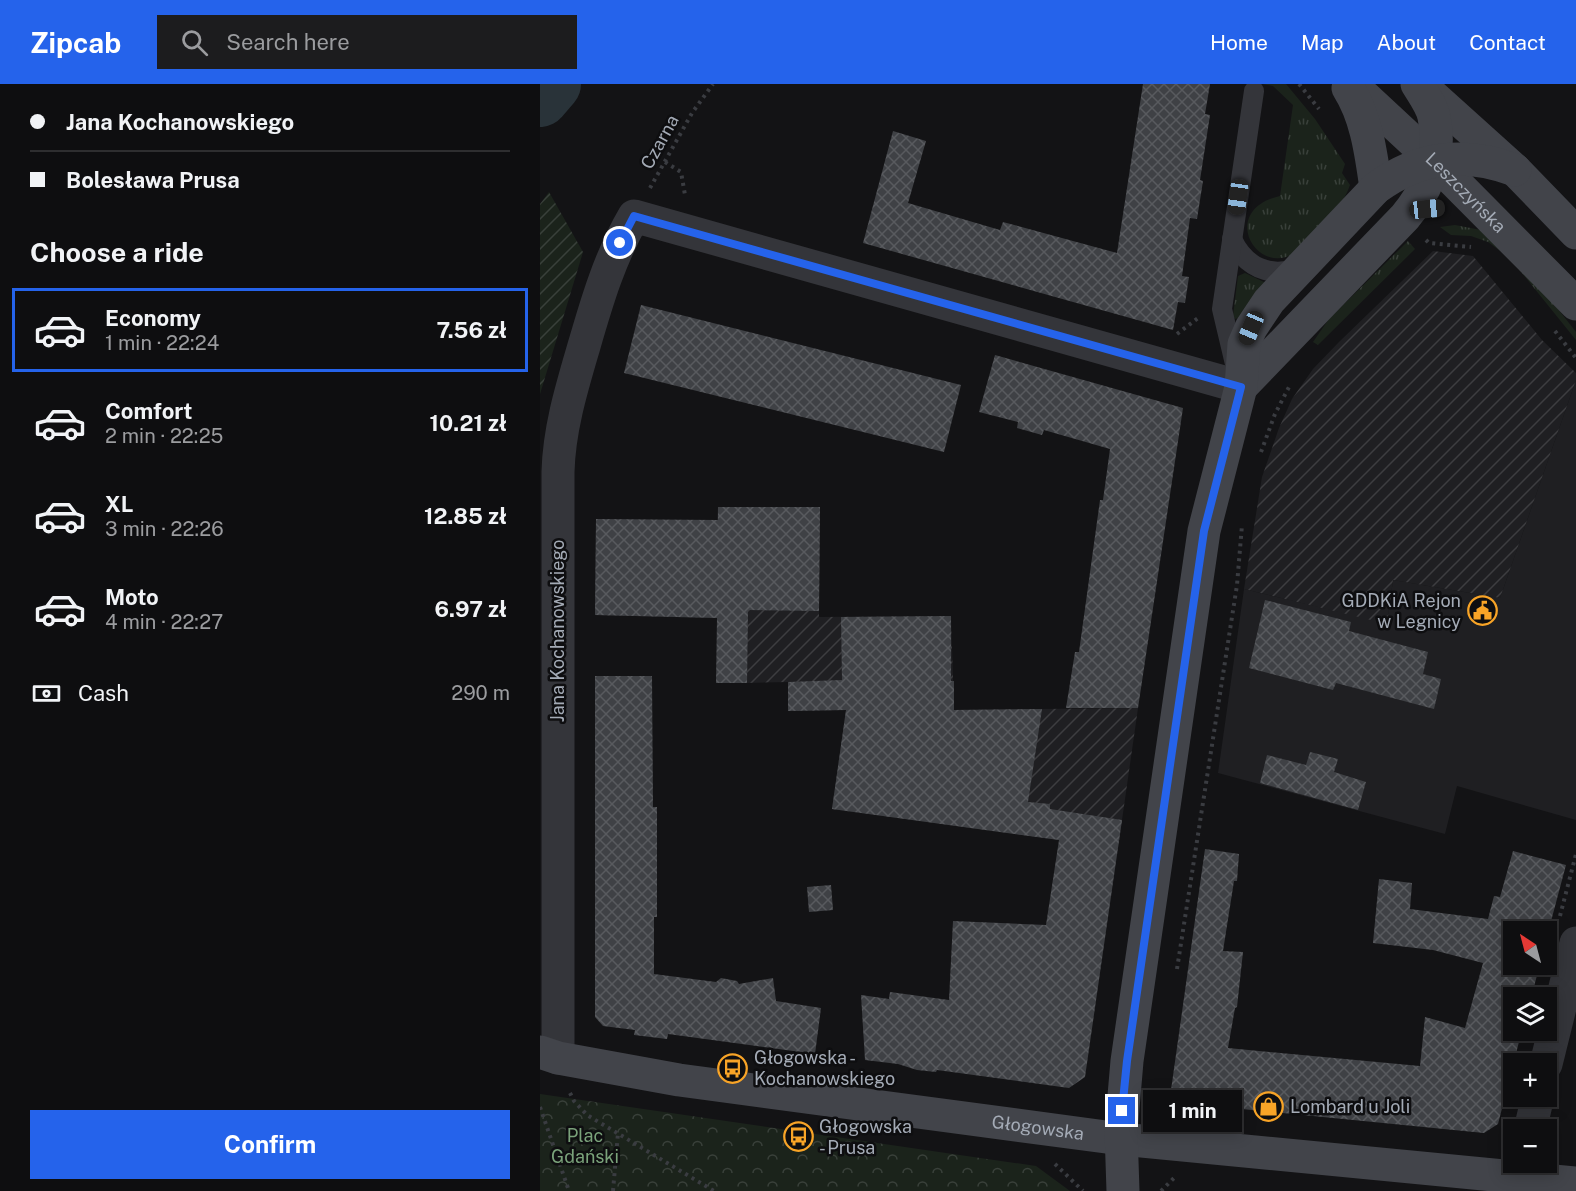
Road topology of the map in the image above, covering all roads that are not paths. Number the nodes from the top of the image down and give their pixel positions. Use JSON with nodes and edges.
{"nodes":[{"id":1,"x":1346,"y":84,"type":"edge"},
{"id":2,"x":1351,"y":84,"type":"edge"},
{"id":3,"x":1419,"y":84,"type":"edge"},
{"id":4,"x":1254,"y":91,"type":"dead end"},
{"id":5,"x":1434,"y":161,"type":"junction"},
{"id":6,"x":1515,"y":170,"type":"junction"},
{"id":7,"x":1376,"y":188,"type":"junction"},
{"id":8,"x":1487,"y":214,"type":"junction"},
{"id":9,"x":1405,"y":217,"type":"junction"},
{"id":10,"x":1576,"y":233,"type":"edge"},
{"id":11,"x":1232,"y":239,"type":"junction"},
{"id":12,"x":1300,"y":268,"type":"junction"},
{"id":13,"x":1576,"y":304,"type":"edge"},
{"id":14,"x":1241,"y":387,"type":"junction"},
{"id":15,"x":1576,"y":943,"type":"edge"},
{"id":16,"x":1549,"y":1053,"type":"edge"},
{"id":17,"x":549,"y":1055,"type":"edge"},
{"id":18,"x":1121,"y":1138,"type":"junction"},
{"id":19,"x":1503,"y":1169,"type":"edge"},
{"id":20,"x":1533,"y":1173,"type":"edge"},
{"id":21,"x":1576,"y":1183,"type":"edge"},
{"id":22,"x":1123,"y":1191,"type":"edge"}],
"edges":[{"from":1,"to":7,"type":"street"},
{"from":2,"to":5,"type":"street","name":"Leszczyńska"},
{"from":3,"to":5,"type":"street"},
{"from":3,"to":6,"type":"street"},
{"from":4,"to":11,"type":"lane"},
{"from":5,"to":6,"type":"street"},
{"from":5,"to":7,"type":"street"},
{"from":5,"to":8,"type":"street","name":"Leszczyńska"},
{"from":5,"to":9,"type":"street"},
{"from":6,"to":10,"type":"street"},
{"from":7,"to":12,"type":"street"},
{"from":8,"to":9,"type":"street"},
{"from":8,"to":13,"type":"street","name":"Leszczyńska"},
{"from":9,"to":14,"type":"street"},
{"from":11,"to":12,"type":"lane"},
{"from":11,"to":14,"type":"lane"},
{"from":12,"to":14,"type":"street"},
{"from":14,"to":17,"type":"street","name":"Jana Kochanowskiego"},
{"from":14,"to":18,"type":"street"},
{"from":15,"to":16,"type":"street"},
{"from":17,"to":18,"type":"street","name":"Głogowska"},
{"from":18,"to":19,"type":"street","name":"Głogowska"},
{"from":18,"to":22,"type":"street"},
{"from":20,"to":21,"type":"street","name":"Głogowska"}]}
